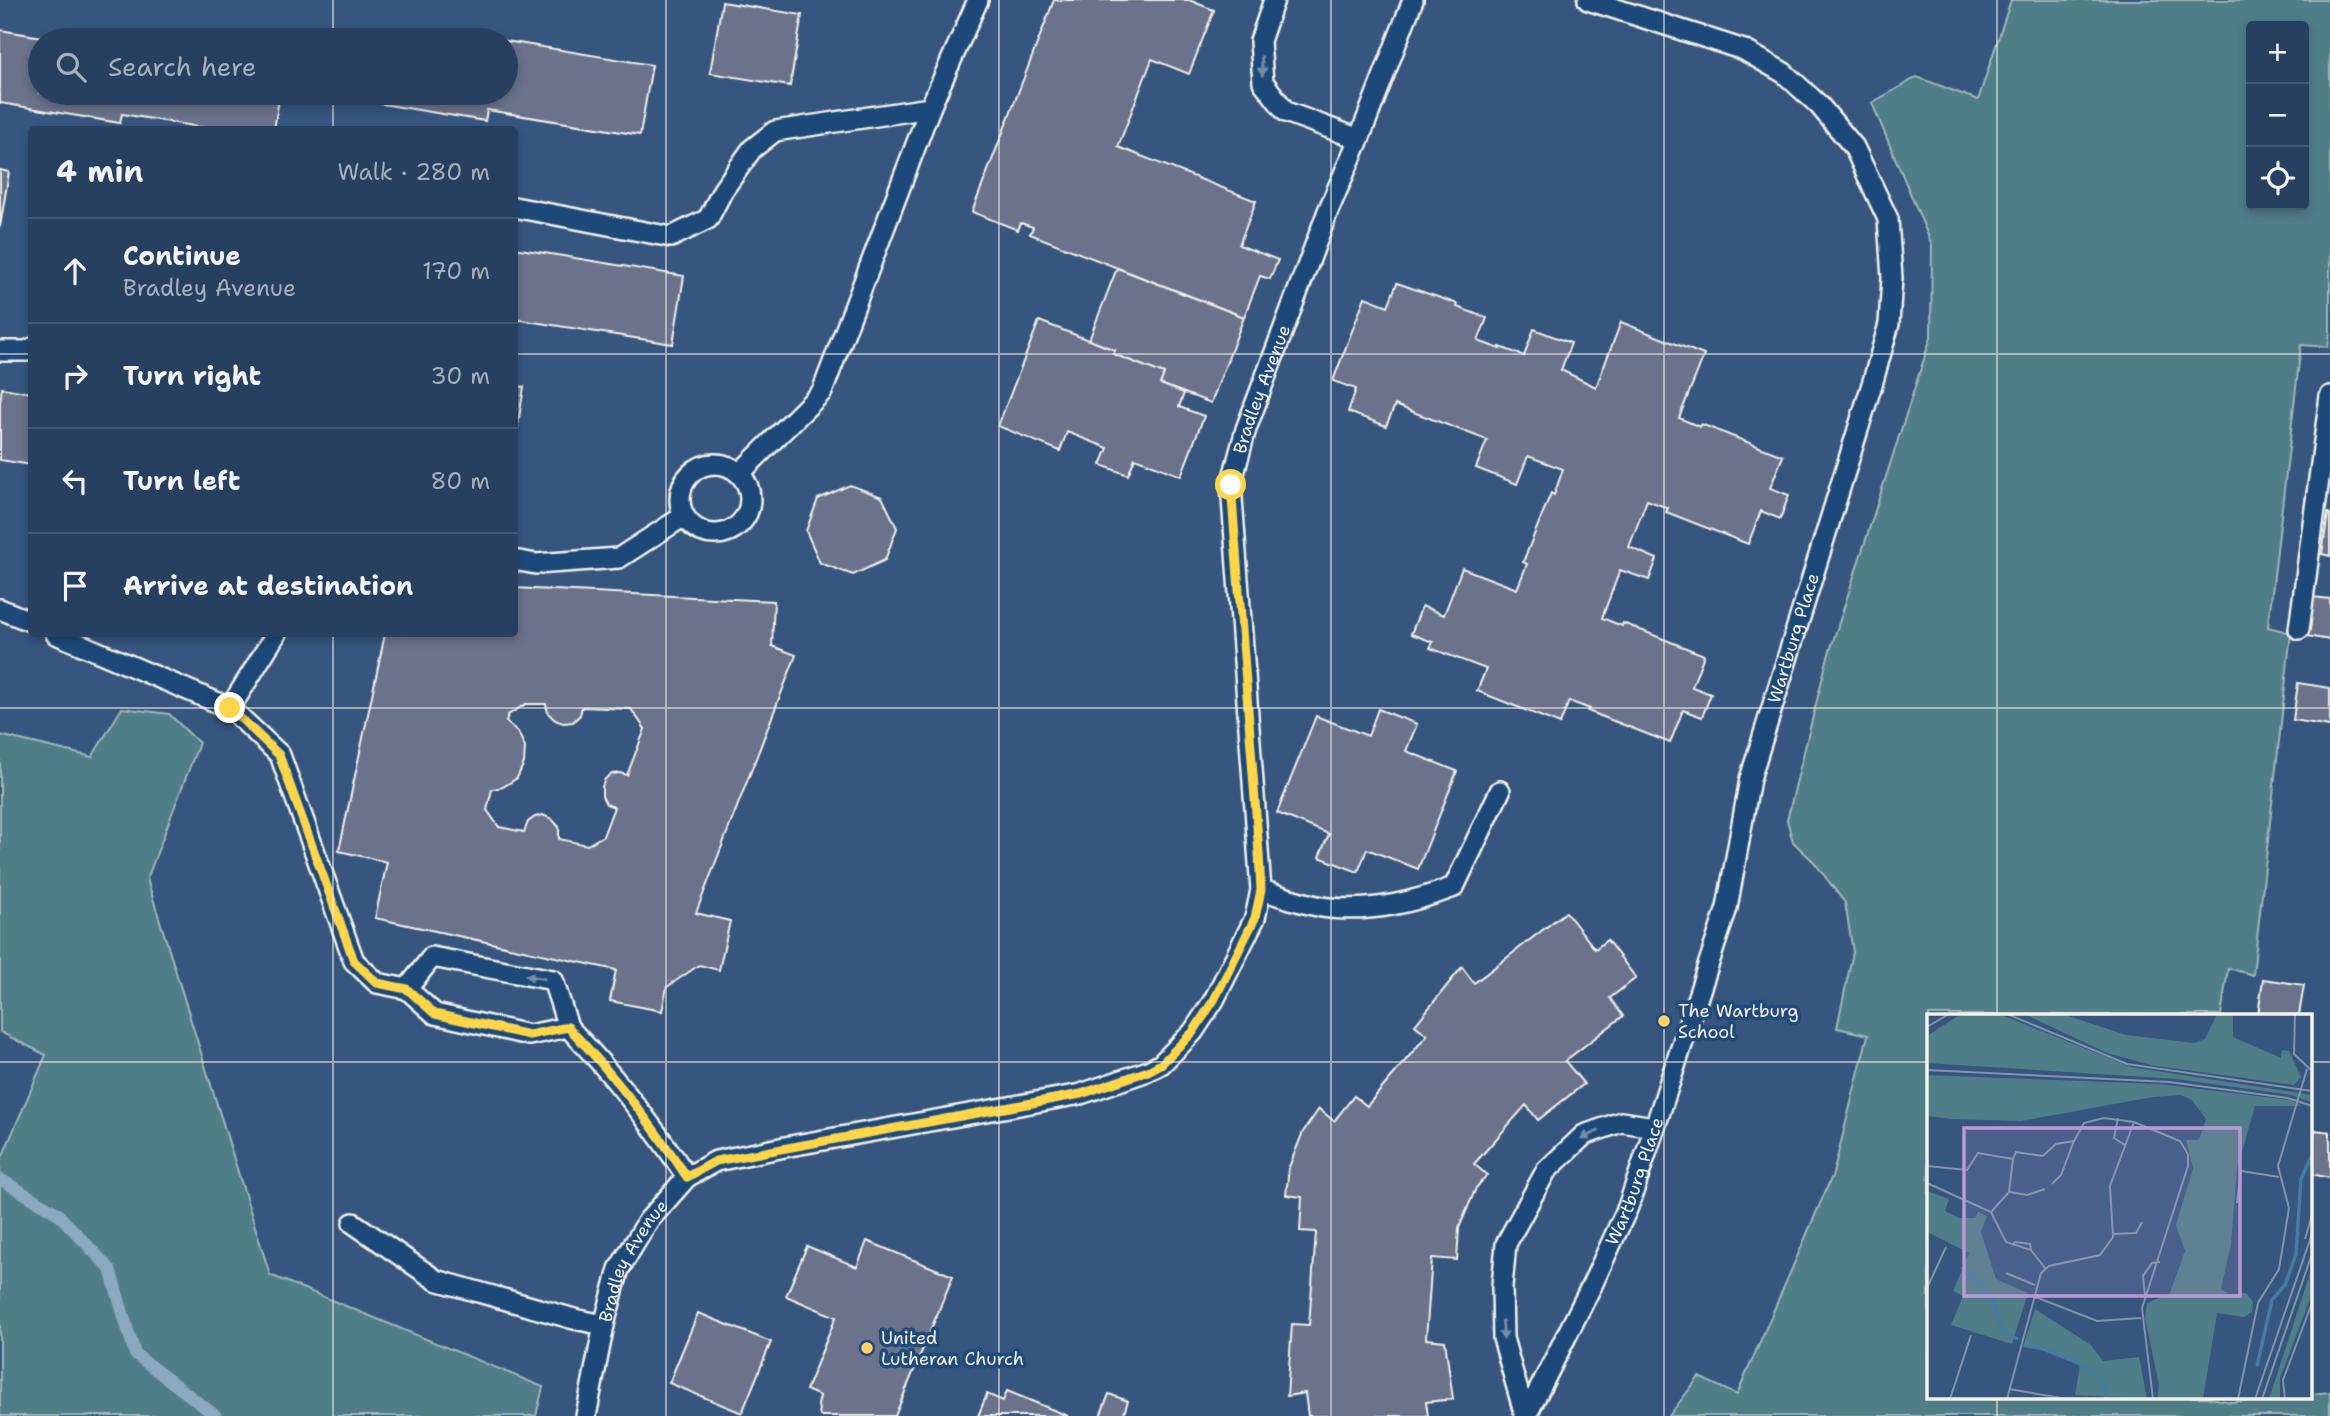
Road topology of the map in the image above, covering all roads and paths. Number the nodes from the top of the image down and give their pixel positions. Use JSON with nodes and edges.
{"nodes":[{"id":1,"x":978,"y":0,"type":"edge"},
{"id":2,"x":1274,"y":0,"type":"edge"},
{"id":3,"x":1413,"y":0,"type":"edge"},
{"id":4,"x":1588,"y":0,"type":"edge"},
{"id":5,"x":930,"y":108,"type":"junction"},
{"id":6,"x":1359,"y":139,"type":"junction"},
{"id":7,"x":518,"y":208,"type":"edge"},
{"id":8,"x":28,"y":350,"type":"edge"},
{"id":9,"x":0,"y":351,"type":"edge"},
{"id":10,"x":2330,"y":396,"type":"edge"},
{"id":11,"x":740,"y":473,"type":"junction"},
{"id":12,"x":684,"y":516,"type":"junction"},
{"id":13,"x":518,"y":561,"type":"edge"},
{"id":14,"x":0,"y":608,"type":"edge"},
{"id":15,"x":28,"y":620,"type":"edge"},
{"id":16,"x":2299,"y":629,"type":"dead end"},
{"id":17,"x":63,"y":637,"type":"edge"},
{"id":18,"x":274,"y":637,"type":"edge"},
{"id":19,"x":230,"y":708,"type":"junction"},
{"id":20,"x":1500,"y":791,"type":"dead end"},
{"id":21,"x":1261,"y":890,"type":"junction"},
{"id":22,"x":407,"y":989,"type":"junction"},
{"id":23,"x":568,"y":1027,"type":"junction"},
{"id":24,"x":1655,"y":1128,"type":"junction"},
{"id":25,"x":687,"y":1177,"type":"junction"},
{"id":26,"x":353,"y":1223,"type":"dead end"},
{"id":27,"x":604,"y":1325,"type":"junction"},
{"id":28,"x":586,"y":1416,"type":"edge"},
{"id":29,"x":1526,"y":1416,"type":"edge"}],
"edges":[{"from":1,"to":5,"type":"lane"},
{"from":2,"to":6,"type":"lane","one_way":true},
{"from":3,"to":6,"type":"lane","name":"Bradley Avenue"},
{"from":4,"to":24,"type":"lane","name":"Wartburg Place"},
{"from":5,"to":7,"type":"lane"},
{"from":5,"to":11,"type":"lane"},
{"from":6,"to":21,"type":"lane","name":"Bradley Avenue"},
{"from":8,"to":9,"type":"lane"},
{"from":10,"to":16,"type":"lane"},
{"from":11,"to":12,"type":"lane"},
{"from":11,"to":12,"type":"lane"},
{"from":12,"to":13,"type":"lane"},
{"from":14,"to":15,"type":"lane"},
{"from":17,"to":19,"type":"lane"},
{"from":18,"to":19,"type":"lane"},
{"from":19,"to":22,"type":"lane"},
{"from":20,"to":21,"type":"lane"},
{"from":21,"to":25,"type":"lane","name":"Bradley Avenue"},
{"from":22,"to":23,"type":"lane"},
{"from":23,"to":22,"type":"lane","one_way":true},
{"from":23,"to":25,"type":"lane"},
{"from":24,"to":29,"type":"lane","name":"Wartburg Place"},
{"from":24,"to":29,"type":"lane","one_way":true},
{"from":25,"to":27,"type":"lane","name":"Bradley Avenue"},
{"from":26,"to":27,"type":"lane"},
{"from":27,"to":28,"type":"lane","name":"Bradley Avenue"}]}
